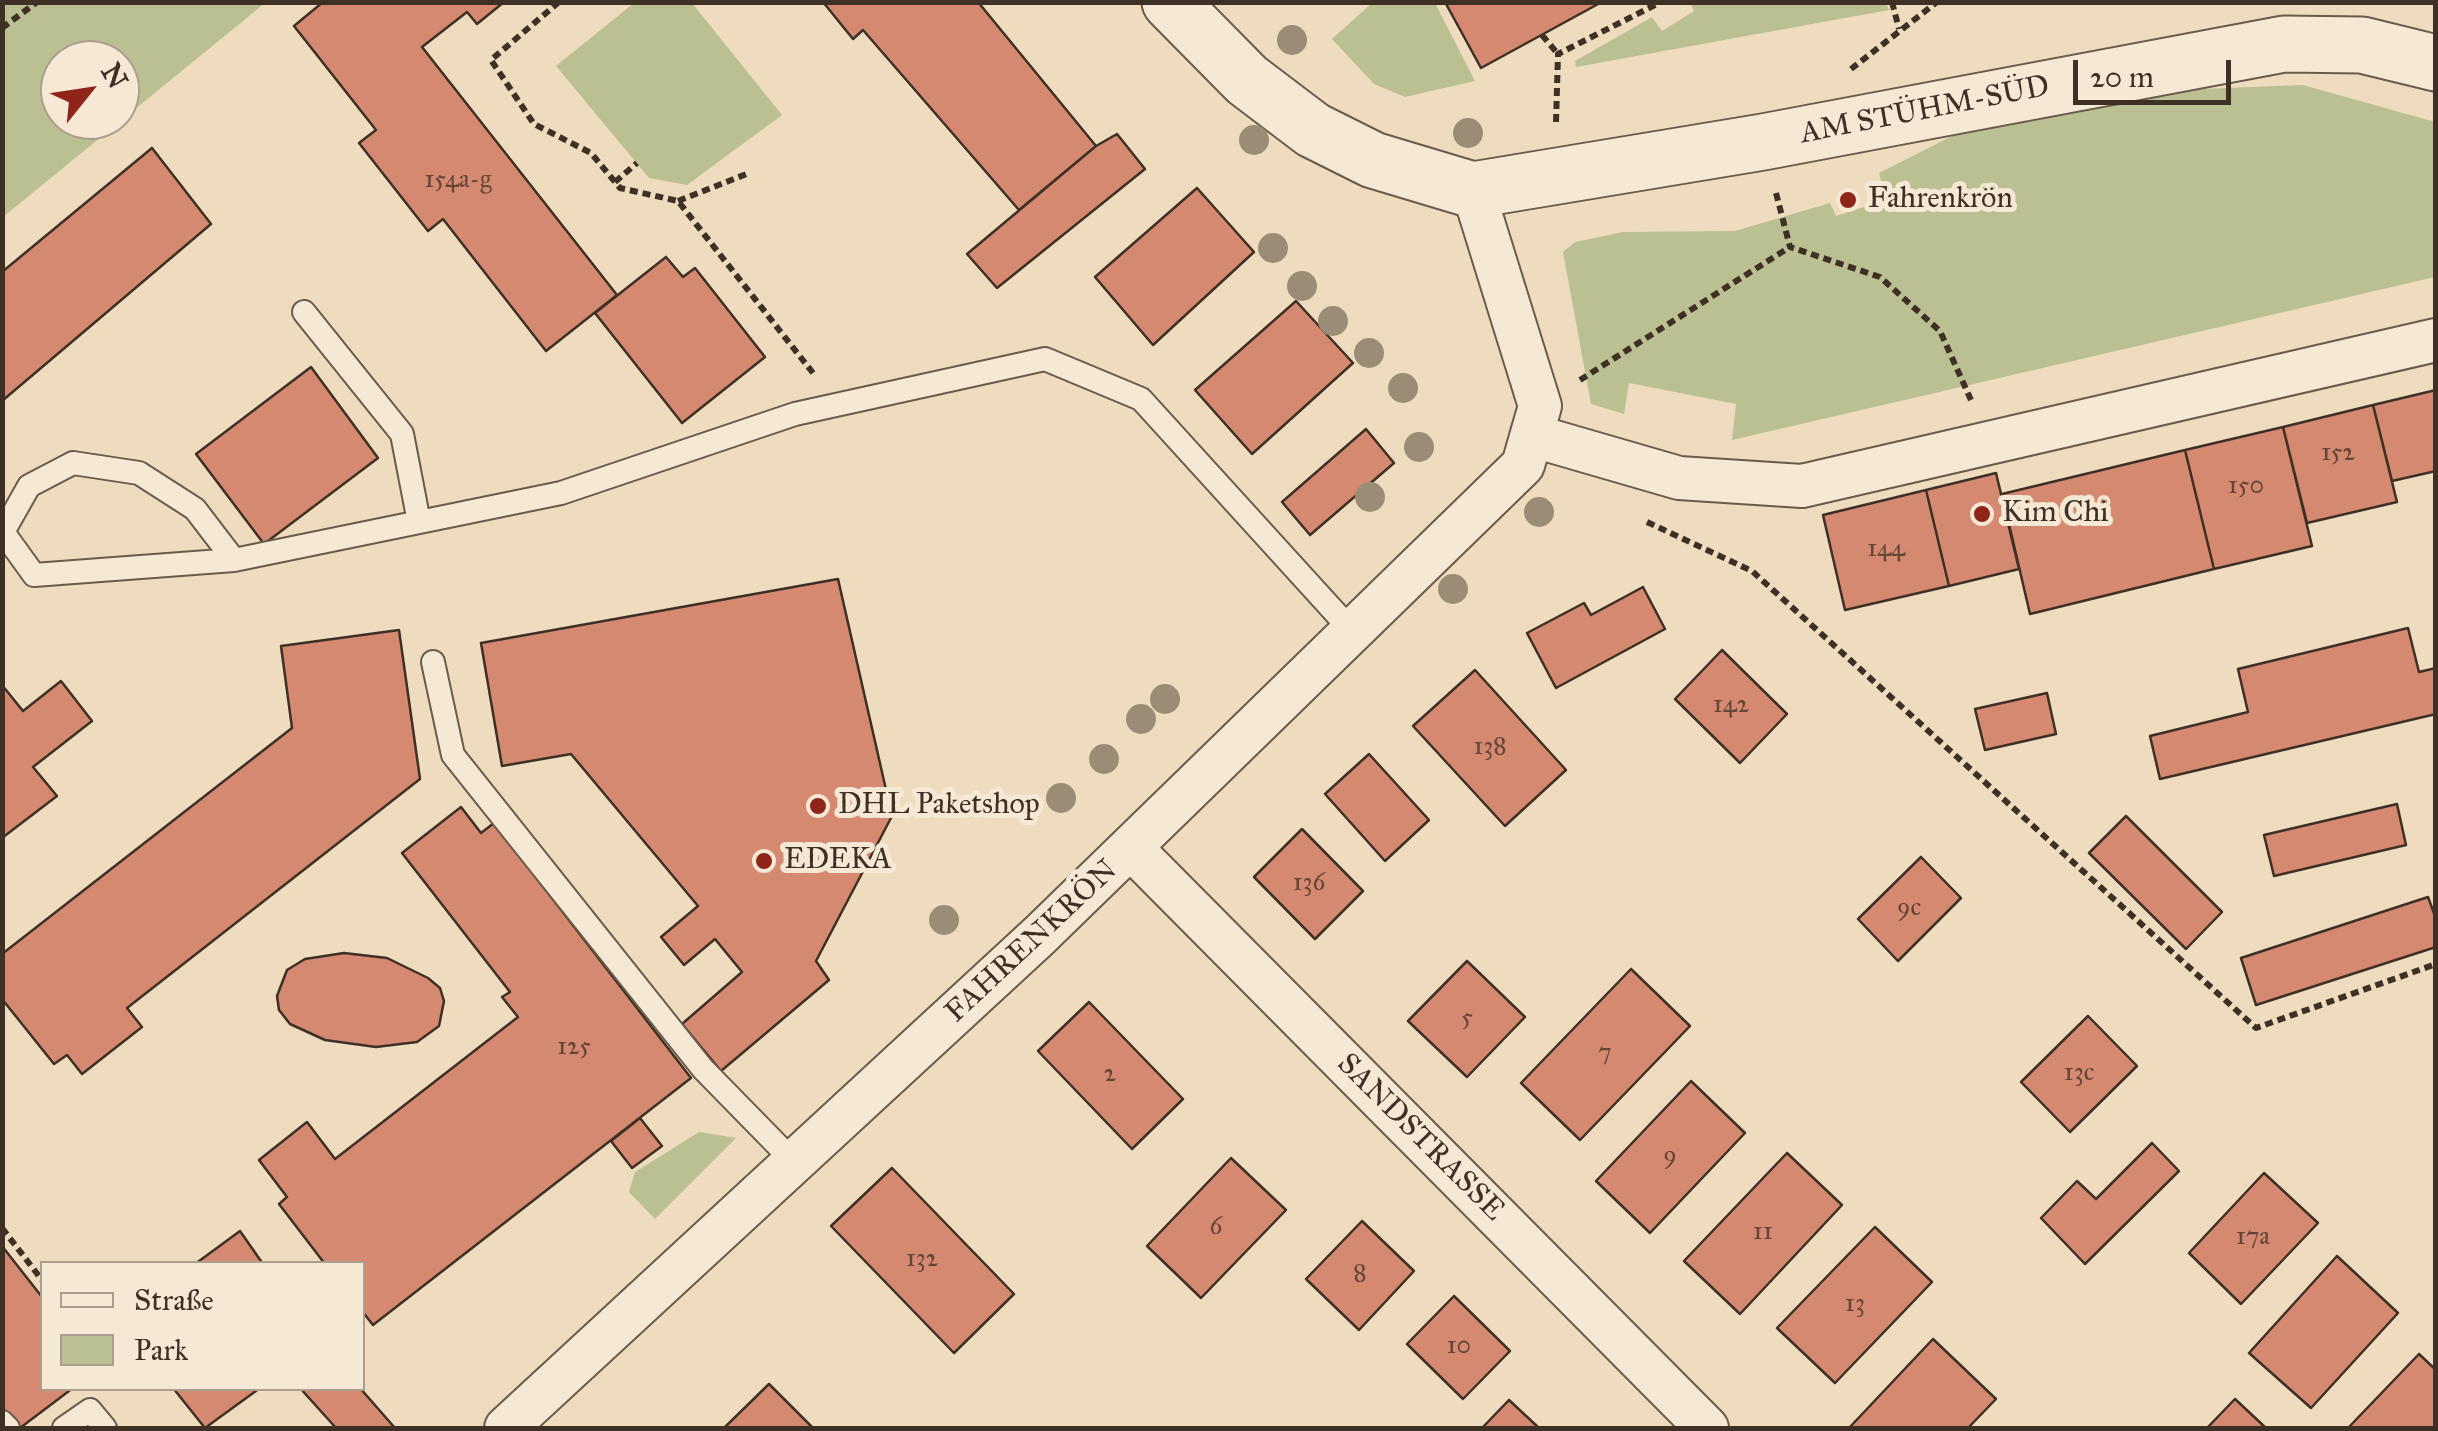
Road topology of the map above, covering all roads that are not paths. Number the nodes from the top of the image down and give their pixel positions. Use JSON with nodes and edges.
{"nodes":[{"id":1,"x":1170,"y":2,"type":"edge"},
{"id":2,"x":2434,"y":62,"type":"edge"},
{"id":3,"x":1473,"y":190,"type":"junction"},
{"id":4,"x":304,"y":312,"type":"dead end"},
{"id":5,"x":2436,"y":340,"type":"edge"},
{"id":6,"x":1537,"y":421,"type":"junction"},
{"id":7,"x":419,"y":522,"type":"junction"},
{"id":8,"x":234,"y":560,"type":"junction"},
{"id":9,"x":1352,"y":631,"type":"junction"},
{"id":10,"x":433,"y":662,"type":"dead end"},
{"id":11,"x":1132,"y":848,"type":"junction"},
{"id":12,"x":794,"y":1162,"type":"junction"},
{"id":13,"x":2,"y":1422,"type":"edge"},
{"id":14,"x":8,"y":1428,"type":"edge"},
{"id":15,"x":64,"y":1428,"type":"edge"},
{"id":16,"x":104,"y":1428,"type":"edge"},
{"id":17,"x":506,"y":1428,"type":"edge"},
{"id":18,"x":1707,"y":1428,"type":"edge"}],
"edges":[{"from":1,"to":3,"type":"street"},
{"from":2,"to":3,"type":"street","name":"AM STÜHM-SÜD"},
{"from":3,"to":6,"type":"street"},
{"from":4,"to":7,"type":"lane"},
{"from":5,"to":6,"type":"street"},
{"from":6,"to":9,"type":"street","name":"FAHRENKRÖN"},
{"from":7,"to":8,"type":"lane"},
{"from":7,"to":9,"type":"lane"},
{"from":8,"to":8,"type":"lane"},
{"from":9,"to":11,"type":"street","name":"FAHRENKRÖN"},
{"from":10,"to":12,"type":"lane"},
{"from":11,"to":12,"type":"street","name":"FAHRENKRÖN"},
{"from":11,"to":18,"type":"street","name":"SANDSTRASSE"},
{"from":12,"to":17,"type":"street","name":"FAHRENKRÖN"},
{"from":13,"to":14,"type":"lane"},
{"from":15,"to":16,"type":"lane"}]}
